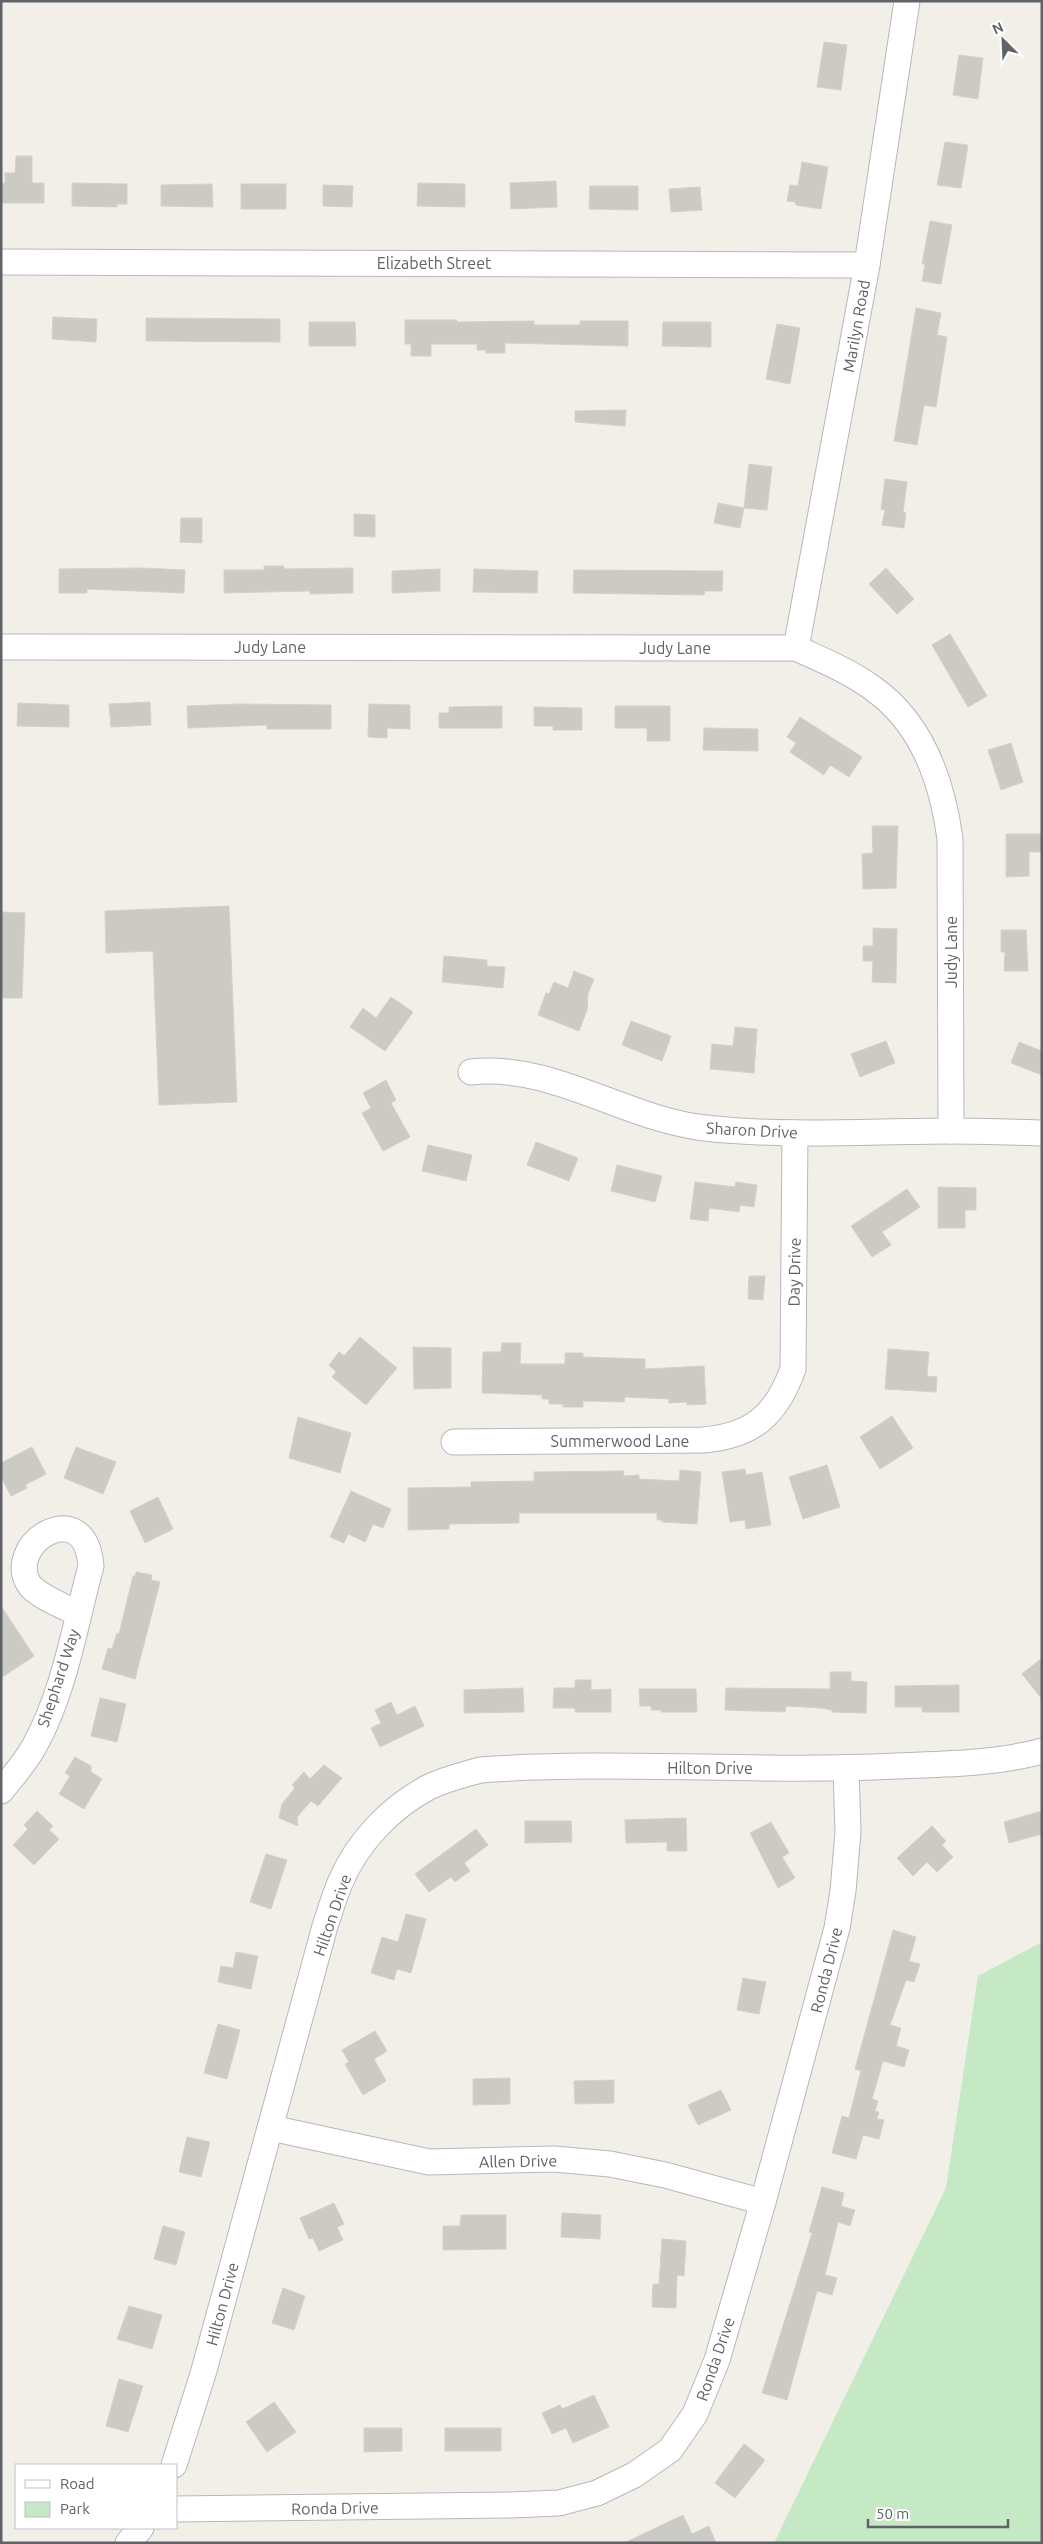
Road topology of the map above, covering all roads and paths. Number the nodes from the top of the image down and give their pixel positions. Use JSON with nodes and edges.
{"nodes":[{"id":1,"x":907,"y":1,"type":"edge"},
{"id":2,"x":1,"y":262,"type":"edge"},
{"id":3,"x":867,"y":265,"type":"junction"},
{"id":4,"x":1,"y":647,"type":"edge"},
{"id":5,"x":796,"y":648,"type":"junction"},
{"id":6,"x":471,"y":1072,"type":"dead end"},
{"id":7,"x":951,"y":1131,"type":"junction"},
{"id":8,"x":795,"y":1133,"type":"junction"},
{"id":9,"x":1042,"y":1133,"type":"edge"},
{"id":10,"x":774,"y":1407,"type":"joint"},
{"id":11,"x":454,"y":1442,"type":"dead end"},
{"id":12,"x":78,"y":1614,"type":"dead end"},
{"id":13,"x":1042,"y":1751,"type":"edge"},
{"id":14,"x":846,"y":1768,"type":"junction"},
{"id":15,"x":1,"y":1791,"type":"edge"},
{"id":16,"x":271,"y":2128,"type":"junction"},
{"id":17,"x":763,"y":2202,"type":"junction"},
{"id":18,"x":174,"y":2464,"type":"edge"},
{"id":19,"x":178,"y":2509,"type":"edge"},
{"id":20,"x":140,"y":2529,"type":"edge"},
{"id":21,"x":150,"y":2529,"type":"edge"},
{"id":22,"x":128,"y":2543,"type":"edge"},
{"id":23,"x":145,"y":2543,"type":"edge"}],
"edges":[{"from":1,"to":3,"type":"street","name":"Marilyn Road"},
{"from":2,"to":3,"type":"street","name":"Elizabeth Street"},
{"from":3,"to":5,"type":"street","name":"Marilyn Road"},
{"from":4,"to":5,"type":"street","name":"Judy Lane"},
{"from":5,"to":7,"type":"street","name":"Judy Lane"},
{"from":6,"to":8,"type":"street","name":"Sharon Drive"},
{"from":7,"to":8,"type":"street","name":"Sharon Drive"},
{"from":7,"to":9,"type":"street","name":"Sharon Drive"},
{"from":8,"to":10,"type":"street","name":"Day Drive"},
{"from":10,"to":11,"type":"street","name":"Summerwood Lane"},
{"from":12,"to":15,"type":"street","name":"Shephard Way"},
{"from":13,"to":14,"type":"street","name":"Hilton Drive"},
{"from":14,"to":16,"type":"street","name":"Hilton Drive"},
{"from":14,"to":17,"type":"street","name":"Ronda Drive"},
{"from":16,"to":17,"type":"street","name":"Allen Drive"},
{"from":16,"to":18,"type":"street","name":"Hilton Drive"},
{"from":17,"to":19,"type":"street","name":"Ronda Drive"},
{"from":20,"to":22,"type":"street"},
{"from":21,"to":23,"type":"street"}]}
